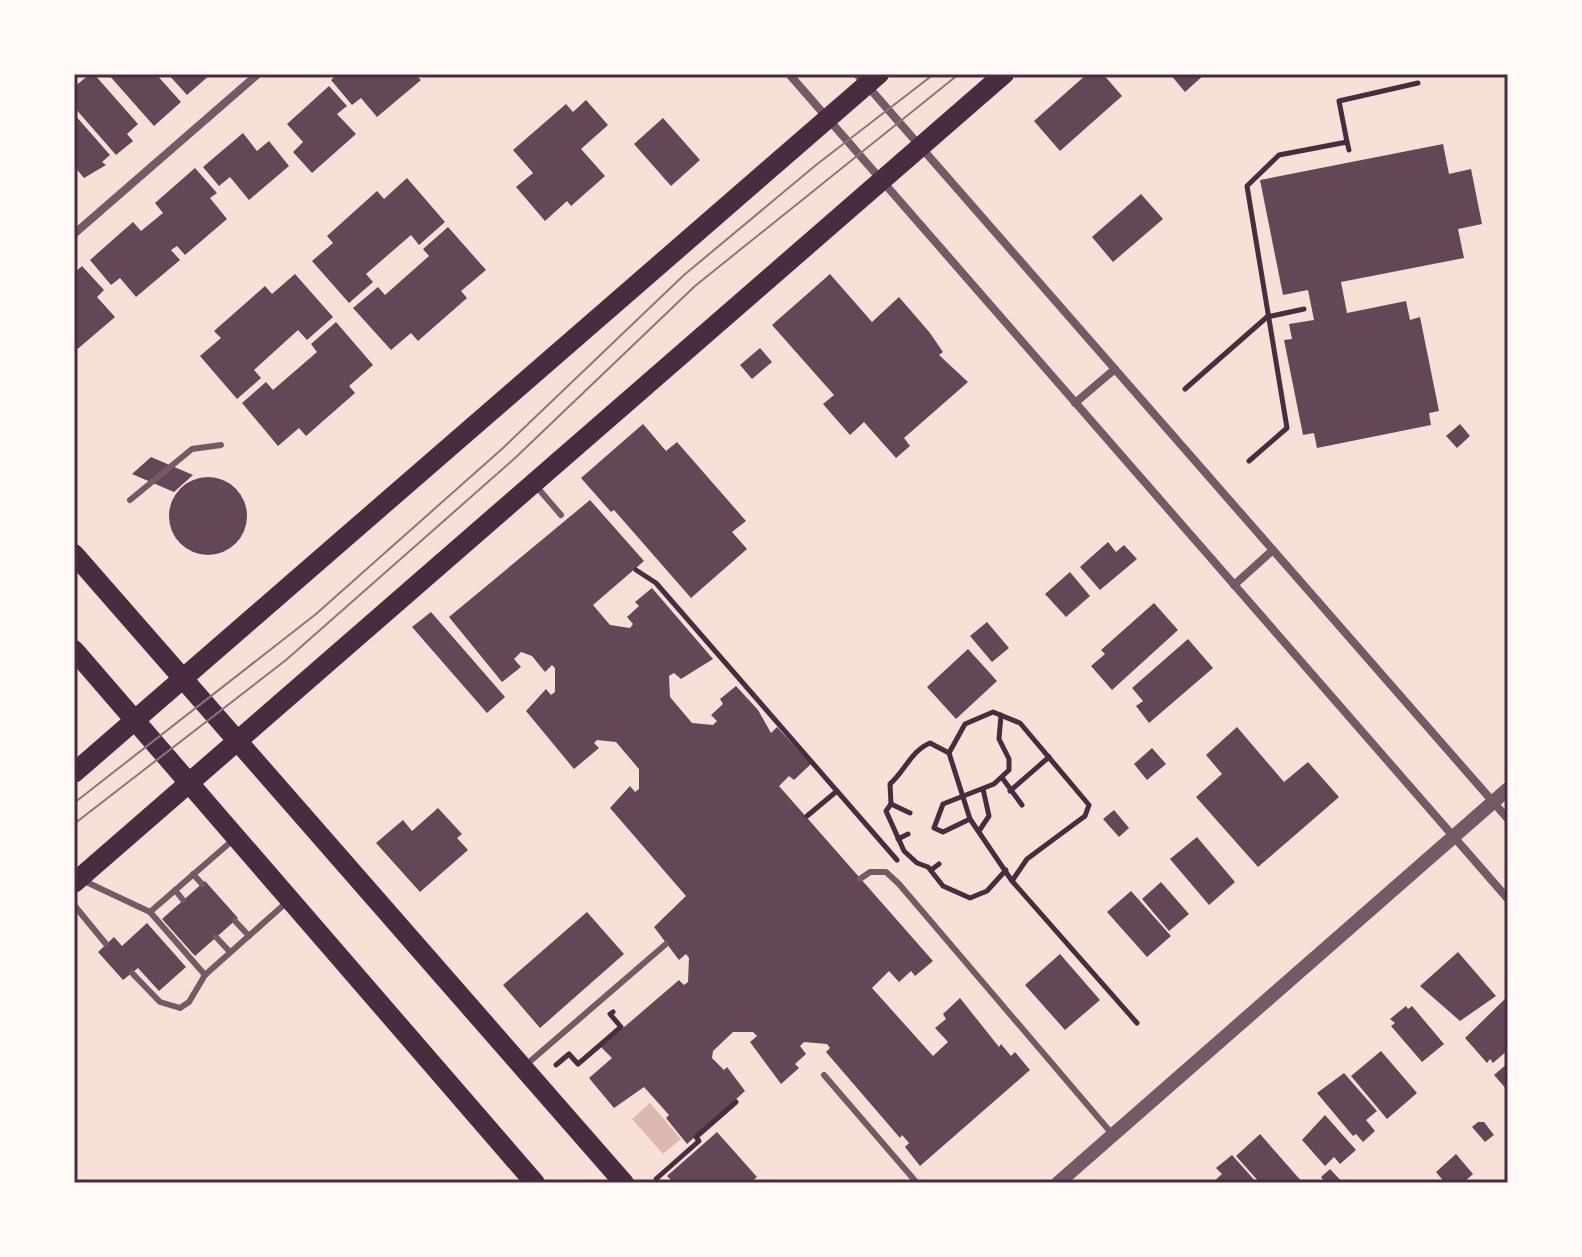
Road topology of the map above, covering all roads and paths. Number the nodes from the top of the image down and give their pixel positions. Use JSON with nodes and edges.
{"nodes":[{"id":1,"x":258,"y":74,"type":"edge"},
{"id":2,"x":789,"y":74,"type":"edge"},
{"id":3,"x":1004,"y":74,"type":"edge"},
{"id":4,"x":867,"y":78,"type":"edge"},
{"id":5,"x":1418,"y":83,"type":"dead end"},
{"id":6,"x":827,"y":117,"type":"junction"},
{"id":7,"x":1347,"y":142,"type":"junction"},
{"id":8,"x":920,"y":145,"type":"junction"},
{"id":9,"x":1349,"y":150,"type":"dead end"},
{"id":10,"x":881,"y":180,"type":"junction"},
{"id":11,"x":74,"y":234,"type":"edge"},
{"id":12,"x":1304,"y":309,"type":"dead end"},
{"id":13,"x":1267,"y":317,"type":"junction"},
{"id":14,"x":1115,"y":369,"type":"junction"},
{"id":15,"x":1185,"y":389,"type":"dead end"},
{"id":16,"x":1075,"y":403,"type":"junction"},
{"id":17,"x":221,"y":445,"type":"dead end"},
{"id":18,"x":1249,"y":461,"type":"dead end"},
{"id":19,"x":534,"y":483,"type":"junction"},
{"id":20,"x":130,"y":500,"type":"dead end"},
{"id":21,"x":561,"y":515,"type":"dead end"},
{"id":22,"x":1273,"y":550,"type":"junction"},
{"id":23,"x":74,"y":554,"type":"edge"},
{"id":24,"x":636,"y":570,"type":"dead end"},
{"id":25,"x":1234,"y":585,"type":"junction"},
{"id":26,"x":77,"y":660,"type":"edge"},
{"id":27,"x":186,"y":678,"type":"junction"},
{"id":28,"x":1001,"y":715,"type":"junction"},
{"id":29,"x":134,"y":721,"type":"junction"},
{"id":30,"x":239,"y":739,"type":"junction"},
{"id":31,"x":949,"y":753,"type":"junction"},
{"id":32,"x":1049,"y":757,"type":"junction"},
{"id":33,"x":74,"y":773,"type":"edge"},
{"id":34,"x":1003,"y":779,"type":"junction"},
{"id":35,"x":188,"y":783,"type":"junction"},
{"id":36,"x":983,"y":789,"type":"junction"},
{"id":37,"x":1508,"y":789,"type":"edge"},
{"id":38,"x":837,"y":791,"type":"junction"},
{"id":39,"x":1010,"y":791,"type":"junction"},
{"id":40,"x":962,"y":794,"type":"junction"},
{"id":41,"x":1493,"y":802,"type":"junction"},
{"id":42,"x":891,"y":804,"type":"junction"},
{"id":43,"x":1022,"y":805,"type":"dead end"},
{"id":44,"x":910,"y":813,"type":"dead end"},
{"id":45,"x":807,"y":816,"type":"dead end"},
{"id":46,"x":970,"y":819,"type":"junction"},
{"id":47,"x":1508,"y":819,"type":"edge"},
{"id":48,"x":979,"y":831,"type":"junction"},
{"id":49,"x":908,"y":834,"type":"dead end"},
{"id":50,"x":1453,"y":837,"type":"junction"},
{"id":51,"x":236,"y":838,"type":"junction"},
{"id":52,"x":898,"y":839,"type":"junction"},
{"id":53,"x":900,"y":864,"type":"dead end"},
{"id":54,"x":939,"y":864,"type":"dead end"},
{"id":55,"x":931,"y":870,"type":"junction"},
{"id":56,"x":1006,"y":870,"type":"junction"},
{"id":57,"x":193,"y":874,"type":"junction"},
{"id":58,"x":860,"y":879,"type":"dead end"},
{"id":59,"x":76,"y":881,"type":"edge"},
{"id":60,"x":1012,"y":881,"type":"junction"},
{"id":61,"x":202,"y":884,"type":"dead end"},
{"id":62,"x":175,"y":890,"type":"junction"},
{"id":63,"x":1508,"y":899,"type":"edge"},
{"id":64,"x":183,"y":900,"type":"dead end"},
{"id":65,"x":289,"y":900,"type":"junction"},
{"id":66,"x":74,"y":905,"type":"edge"},
{"id":67,"x":150,"y":912,"type":"junction"},
{"id":68,"x":235,"y":921,"type":"dead end"},
{"id":69,"x":249,"y":936,"type":"junction"},
{"id":70,"x":216,"y":937,"type":"dead end"},
{"id":71,"x":106,"y":944,"type":"dead end"},
{"id":72,"x":666,"y":944,"type":"dead end"},
{"id":73,"x":230,"y":952,"type":"junction"},
{"id":74,"x":132,"y":973,"type":"dead end"},
{"id":75,"x":205,"y":975,"type":"junction"},
{"id":76,"x":620,"y":1006,"type":"dead end"},
{"id":77,"x":1137,"y":1023,"type":"dead end"},
{"id":78,"x":556,"y":1065,"type":"dead end"},
{"id":79,"x":524,"y":1067,"type":"junction"},
{"id":80,"x":824,"y":1075,"type":"dead end"},
{"id":81,"x":736,"y":1102,"type":"dead end"},
{"id":82,"x":1113,"y":1135,"type":"junction"},
{"id":83,"x":656,"y":1179,"type":"dead end"},
{"id":84,"x":535,"y":1183,"type":"edge"},
{"id":85,"x":624,"y":1183,"type":"edge"},
{"id":86,"x":917,"y":1183,"type":"edge"},
{"id":87,"x":1058,"y":1183,"type":"edge"}],
"edges":[{"from":1,"to":11,"type":"street"},
{"from":2,"to":6,"type":"street"},
{"from":3,"to":8,"type":"main road"},
{"from":4,"to":6,"type":"main road"},
{"from":4,"to":8,"type":"street"},
{"from":5,"to":7,"type":"path"},
{"from":6,"to":10,"type":"street"},
{"from":6,"to":27,"type":"main road"},
{"from":7,"to":9,"type":"path"},
{"from":7,"to":13,"type":"path"},
{"from":8,"to":10,"type":"main road"},
{"from":8,"to":14,"type":"street"},
{"from":10,"to":16,"type":"street"},
{"from":10,"to":19,"type":"main road"},
{"from":12,"to":13,"type":"path"},
{"from":13,"to":15,"type":"path"},
{"from":13,"to":18,"type":"path"},
{"from":14,"to":16,"type":"street"},
{"from":14,"to":22,"type":"street"},
{"from":16,"to":25,"type":"street"},
{"from":17,"to":20,"type":"lane"},
{"from":19,"to":21,"type":"lane"},
{"from":19,"to":30,"type":"main road"},
{"from":22,"to":25,"type":"street"},
{"from":22,"to":41,"type":"street"},
{"from":23,"to":27,"type":"main road"},
{"from":24,"to":38,"type":"path"},
{"from":25,"to":50,"type":"street"},
{"from":26,"to":29,"type":"main road"},
{"from":27,"to":29,"type":"main road"},
{"from":27,"to":30,"type":"main road"},
{"from":28,"to":31,"type":"path"},
{"from":28,"to":32,"type":"path"},
{"from":28,"to":34,"type":"path"},
{"from":29,"to":33,"type":"main road"},
{"from":29,"to":35,"type":"main road"},
{"from":30,"to":35,"type":"main road"},
{"from":30,"to":79,"type":"main road"},
{"from":31,"to":40,"type":"path"},
{"from":31,"to":42,"type":"path"},
{"from":32,"to":39,"type":"path"},
{"from":32,"to":60,"type":"path"},
{"from":34,"to":36,"type":"path"},
{"from":34,"to":39,"type":"path"},
{"from":35,"to":51,"type":"main road"},
{"from":35,"to":59,"type":"main road"},
{"from":36,"to":40,"type":"path"},
{"from":36,"to":48,"type":"path"},
{"from":37,"to":41,"type":"street"},
{"from":38,"to":45,"type":"path"},
{"from":38,"to":53,"type":"path"},
{"from":39,"to":43,"type":"path"},
{"from":40,"to":46,"type":"path"},
{"from":40,"to":46,"type":"path"},
{"from":41,"to":47,"type":"street"},
{"from":41,"to":50,"type":"street"},
{"from":42,"to":44,"type":"path"},
{"from":42,"to":52,"type":"path"},
{"from":46,"to":48,"type":"path"},
{"from":48,"to":56,"type":"path"},
{"from":49,"to":52,"type":"path"},
{"from":50,"to":63,"type":"street"},
{"from":50,"to":82,"type":"street"},
{"from":51,"to":57,"type":"lane"},
{"from":51,"to":65,"type":"main road"},
{"from":52,"to":55,"type":"path"},
{"from":54,"to":55,"type":"path"},
{"from":55,"to":56,"type":"path"},
{"from":56,"to":60,"type":"path"},
{"from":57,"to":61,"type":"lane"},
{"from":57,"to":62,"type":"lane"},
{"from":58,"to":82,"type":"lane"},
{"from":59,"to":67,"type":"lane"},
{"from":60,"to":77,"type":"path"},
{"from":62,"to":64,"type":"lane"},
{"from":62,"to":67,"type":"lane"},
{"from":65,"to":69,"type":"lane"},
{"from":65,"to":84,"type":"main road"},
{"from":66,"to":71,"type":"lane"},
{"from":67,"to":75,"type":"lane"},
{"from":68,"to":69,"type":"lane"},
{"from":69,"to":73,"type":"lane"},
{"from":70,"to":73,"type":"lane"},
{"from":72,"to":79,"type":"lane"},
{"from":73,"to":75,"type":"lane"},
{"from":74,"to":75,"type":"lane"},
{"from":76,"to":78,"type":"path"},
{"from":79,"to":85,"type":"main road"},
{"from":80,"to":86,"type":"lane"},
{"from":81,"to":83,"type":"path"},
{"from":82,"to":87,"type":"street"}]}
